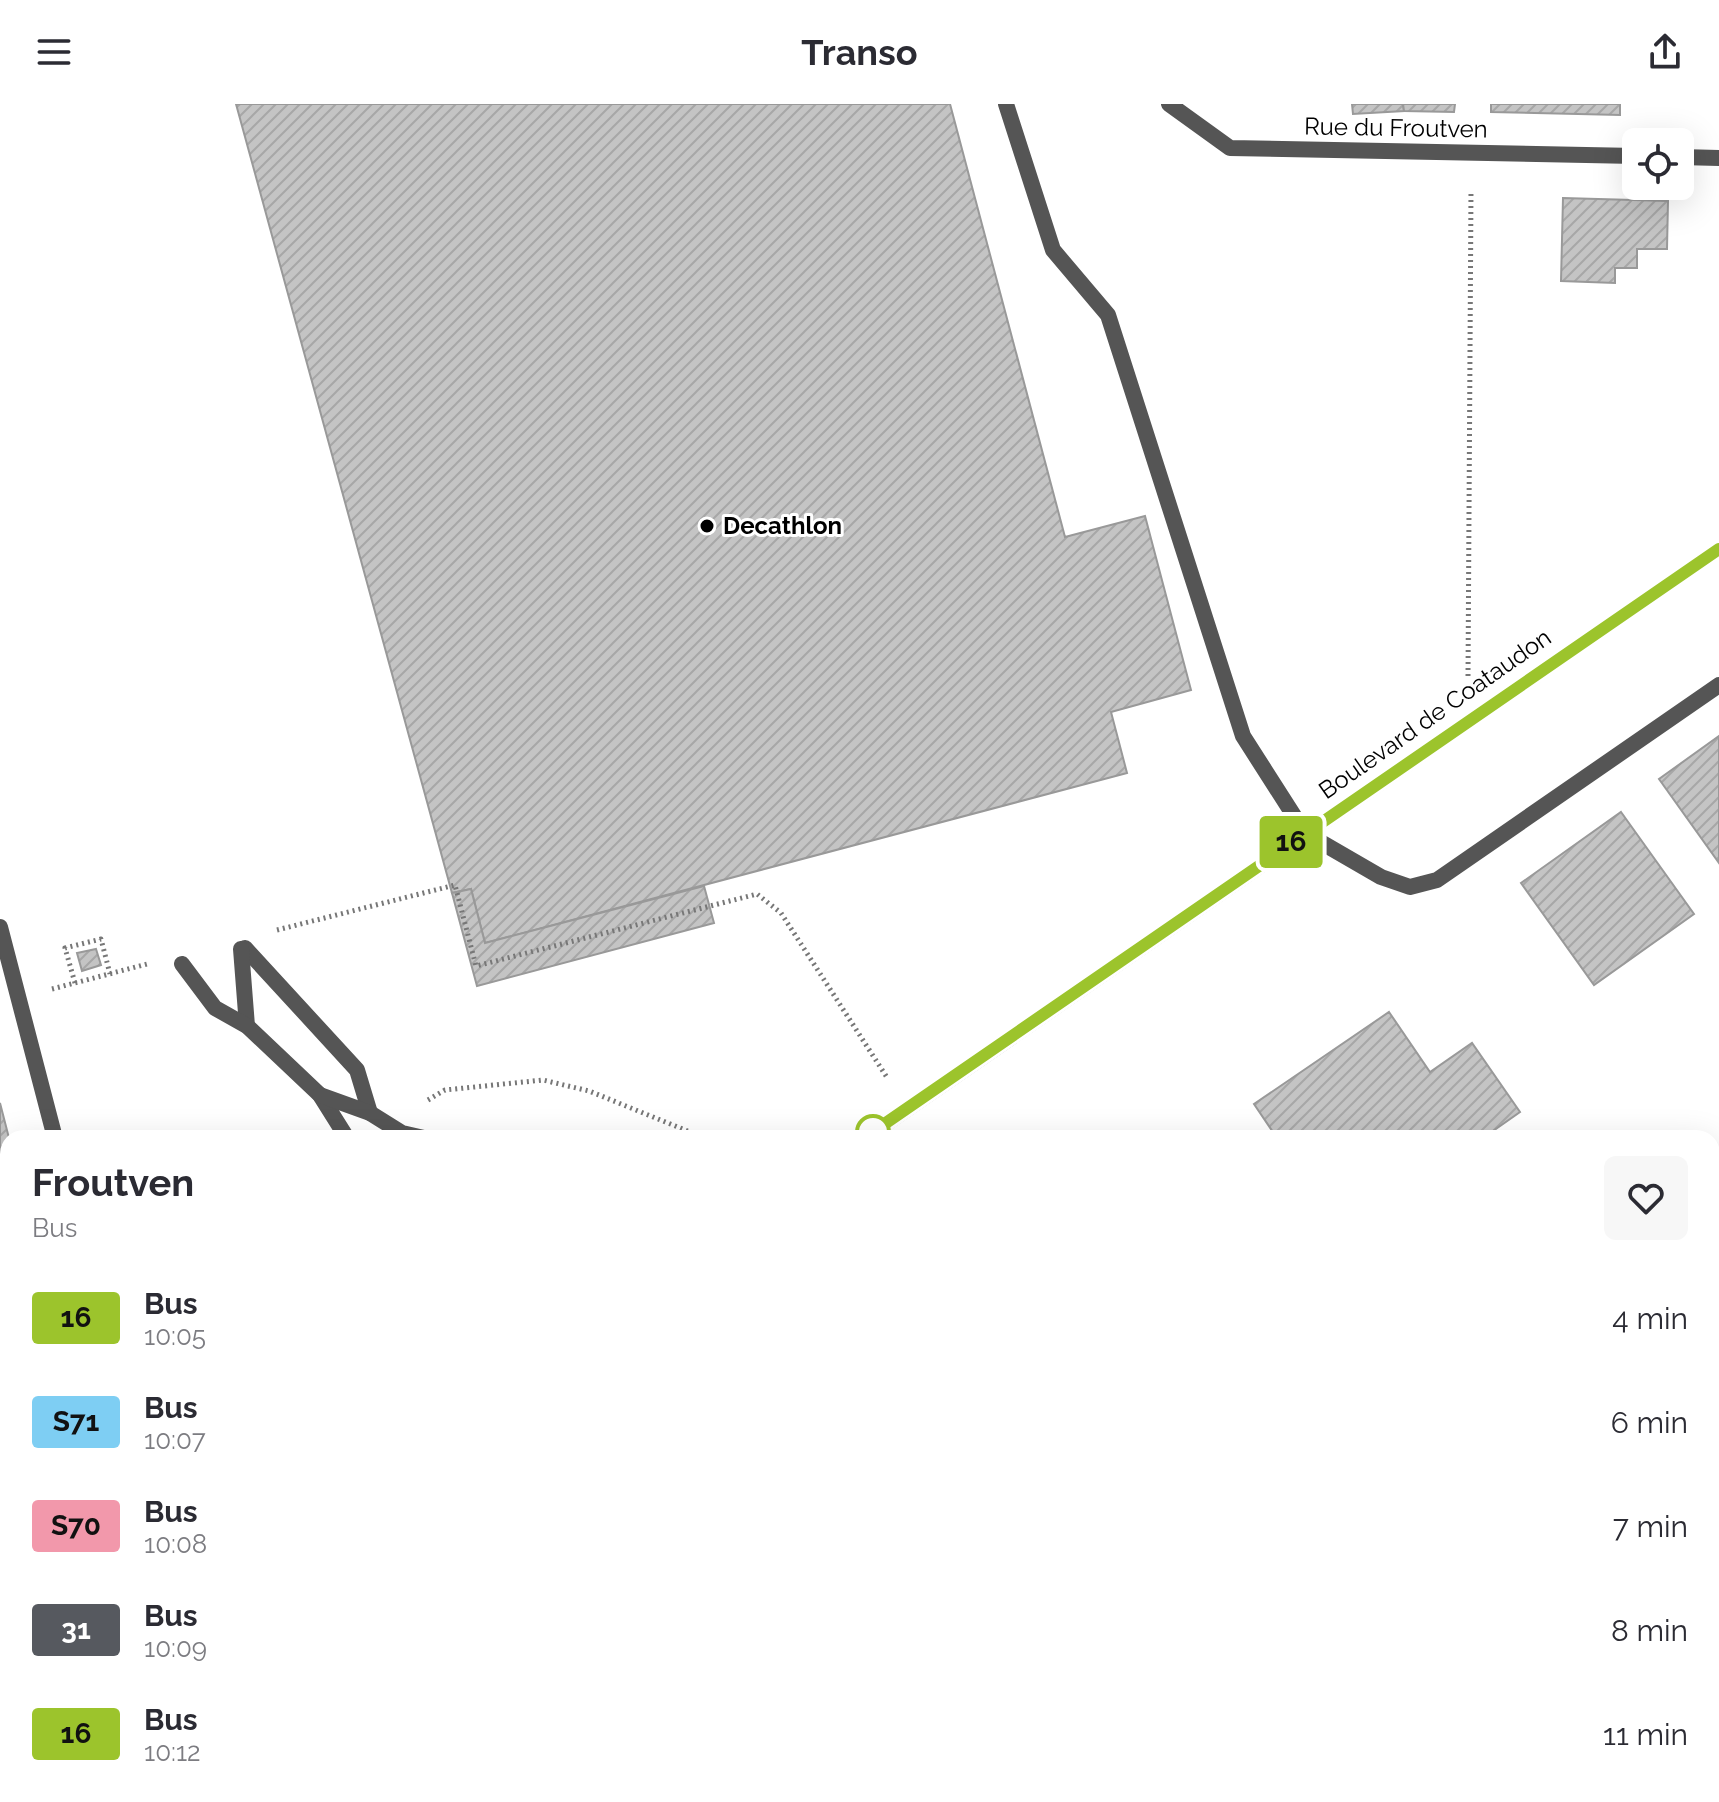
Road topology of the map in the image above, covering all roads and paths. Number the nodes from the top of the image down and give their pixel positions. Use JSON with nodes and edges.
{"nodes":[{"id":1,"x":1006,"y":104,"type":"edge"},
{"id":2,"x":1169,"y":104,"type":"edge"},
{"id":3,"x":1471,"y":153,"type":"junction"},
{"id":4,"x":1622,"y":156,"type":"edge"},
{"id":5,"x":1694,"y":157,"type":"edge"},
{"id":6,"x":1719,"y":158,"type":"edge"},
{"id":7,"x":1719,"y":549,"type":"edge"},
{"id":8,"x":1719,"y":685,"type":"edge"},
{"id":9,"x":1468,"y":720,"type":"junction"},
{"id":10,"x":1305,"y":833,"type":"junction"},
{"id":11,"x":0,"y":927,"type":"edge"},
{"id":12,"x":270,"y":932,"type":"dead end"},
{"id":13,"x":156,"y":962,"type":"dead end"},
{"id":14,"x":182,"y":964,"type":"dead end"},
{"id":15,"x":110,"y":974,"type":"junction"},
{"id":16,"x":247,"y":1026,"type":"junction"},
{"id":17,"x":320,"y":1095,"type":"junction"},
{"id":18,"x":909,"y":1107,"type":"junction"},
{"id":19,"x":370,"y":1113,"type":"junction"},
{"id":20,"x":53,"y":1130,"type":"edge"},
{"id":21,"x":342,"y":1130,"type":"edge"},
{"id":22,"x":397,"y":1130,"type":"edge"},
{"id":23,"x":404,"y":1130,"type":"edge"},
{"id":24,"x":685,"y":1130,"type":"edge"},
{"id":25,"x":876,"y":1130,"type":"edge"}],
"edges":[{"from":1,"to":10,"type":"street"},
{"from":2,"to":3,"type":"street","name":"Rue du Froutven"},
{"from":3,"to":4,"type":"street","name":"Rue du Froutven"},
{"from":3,"to":9,"type":"path"},
{"from":5,"to":6,"type":"street"},
{"from":7,"to":9,"type":"main road","name":"Boulevard de Coataudon"},
{"from":8,"to":10,"type":"street"},
{"from":9,"to":10,"type":"main road","name":"Boulevard de Coataudon"},
{"from":10,"to":18,"type":"main road","name":"Boulevard de Coataudon"},
{"from":11,"to":20,"type":"street"},
{"from":12,"to":18,"type":"path"},
{"from":13,"to":15,"type":"path"},
{"from":14,"to":16,"type":"street"},
{"from":15,"to":15,"type":"path"},
{"from":16,"to":17,"type":"street"},
{"from":16,"to":19,"type":"street"},
{"from":17,"to":19,"type":"street"},
{"from":17,"to":21,"type":"street"},
{"from":18,"to":25,"type":"main road","name":"Boulevard de Coataudon"},
{"from":19,"to":22,"type":"street"},
{"from":23,"to":24,"type":"path"}]}
